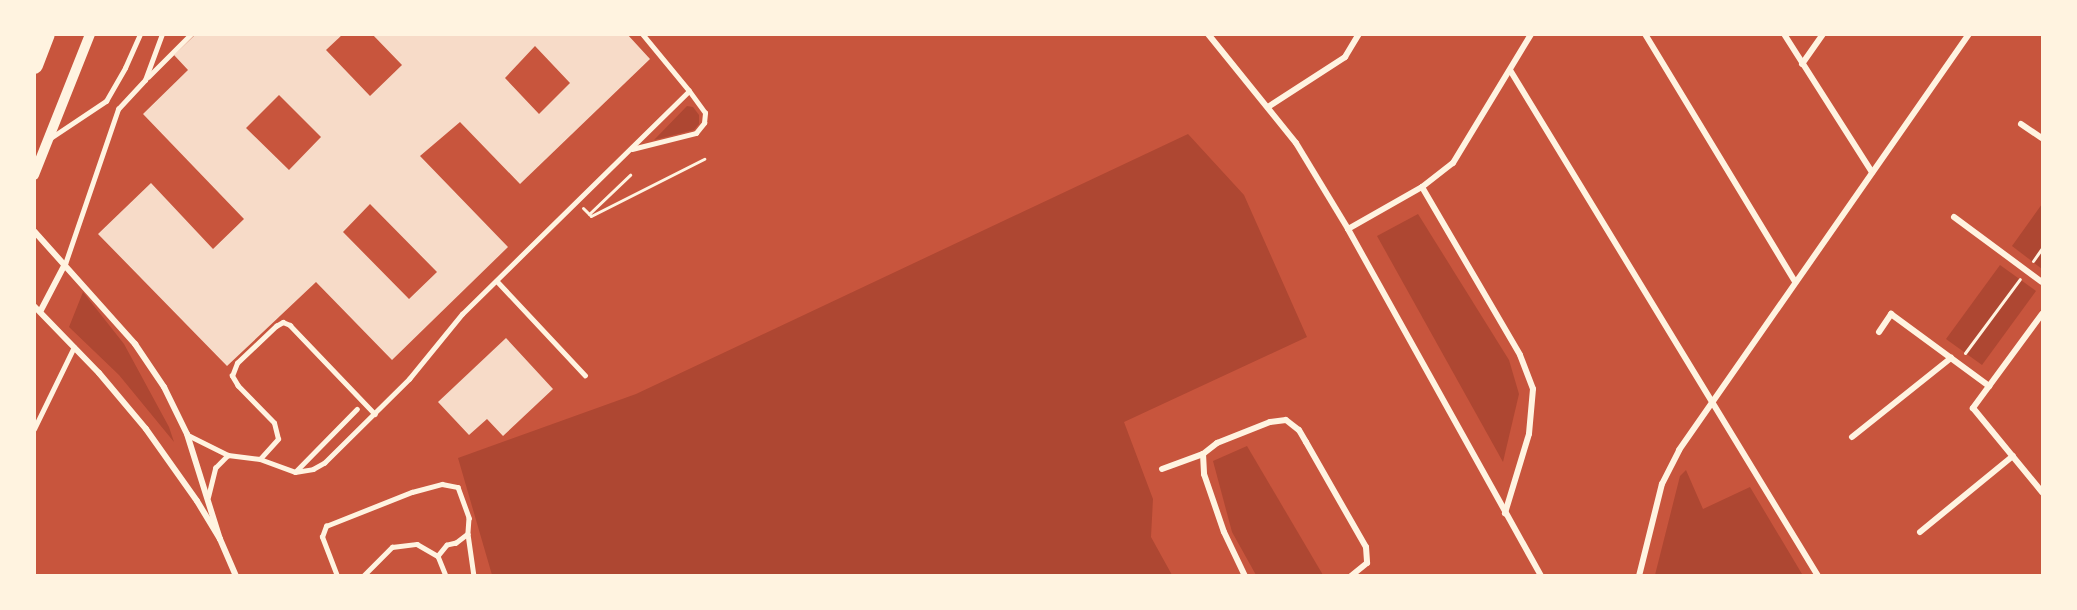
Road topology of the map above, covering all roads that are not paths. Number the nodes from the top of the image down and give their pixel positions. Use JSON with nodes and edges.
{"nodes":[{"id":1,"x":46,"y":34,"type":"edge"},
{"id":2,"x":90,"y":34,"type":"edge"},
{"id":3,"x":140,"y":34,"type":"edge"},
{"id":4,"x":162,"y":34,"type":"edge"},
{"id":5,"x":191,"y":34,"type":"edge"},
{"id":6,"x":642,"y":34,"type":"edge"},
{"id":7,"x":1208,"y":34,"type":"edge"},
{"id":8,"x":1359,"y":34,"type":"edge"},
{"id":9,"x":1532,"y":34,"type":"edge"},
{"id":10,"x":1645,"y":34,"type":"edge"},
{"id":11,"x":1784,"y":34,"type":"edge"},
{"id":12,"x":1823,"y":34,"type":"edge"},
{"id":13,"x":1969,"y":34,"type":"edge"},
{"id":14,"x":1803,"y":64,"type":"junction"},
{"id":15,"x":34,"y":65,"type":"edge"},
{"id":16,"x":1510,"y":70,"type":"junction"},
{"id":17,"x":145,"y":80,"type":"junction"},
{"id":18,"x":689,"y":92,"type":"junction"},
{"id":19,"x":1268,"y":107,"type":"junction"},
{"id":20,"x":2021,"y":124,"type":"dead end"},
{"id":21,"x":2042,"y":137,"type":"edge"},
{"id":22,"x":50,"y":138,"type":"junction"},
{"id":23,"x":632,"y":149,"type":"junction"},
{"id":24,"x":1872,"y":172,"type":"junction"},
{"id":25,"x":34,"y":175,"type":"edge"},
{"id":26,"x":1422,"y":187,"type":"junction"},
{"id":27,"x":1954,"y":217,"type":"dead end"},
{"id":28,"x":1347,"y":229,"type":"junction"},
{"id":29,"x":34,"y":231,"type":"edge"},
{"id":30,"x":65,"y":264,"type":"junction"},
{"id":31,"x":497,"y":281,"type":"junction"},
{"id":32,"x":1796,"y":282,"type":"junction"},
{"id":33,"x":2043,"y":282,"type":"edge"},
{"id":34,"x":34,"y":306,"type":"edge"},
{"id":35,"x":41,"y":310,"type":"junction"},
{"id":36,"x":2043,"y":314,"type":"edge"},
{"id":37,"x":1879,"y":332,"type":"dead end"},
{"id":38,"x":74,"y":347,"type":"junction"},
{"id":39,"x":1951,"y":358,"type":"junction"},
{"id":40,"x":585,"y":375,"type":"dead end"},
{"id":41,"x":1989,"y":386,"type":"junction"},
{"id":42,"x":1713,"y":401,"type":"junction"},
{"id":43,"x":357,"y":409,"type":"dead end"},
{"id":44,"x":375,"y":414,"type":"junction"},
{"id":45,"x":34,"y":429,"type":"edge"},
{"id":46,"x":187,"y":434,"type":"junction"},
{"id":47,"x":1852,"y":437,"type":"dead end"},
{"id":48,"x":1203,"y":454,"type":"junction"},
{"id":49,"x":228,"y":455,"type":"junction"},
{"id":50,"x":2013,"y":456,"type":"junction"},
{"id":51,"x":260,"y":459,"type":"junction"},
{"id":52,"x":1162,"y":469,"type":"dead end"},
{"id":53,"x":295,"y":471,"type":"junction"},
{"id":54,"x":2043,"y":492,"type":"edge"},
{"id":55,"x":207,"y":498,"type":"junction"},
{"id":56,"x":1504,"y":513,"type":"junction"},
{"id":57,"x":1920,"y":532,"type":"dead end"},
{"id":58,"x":468,"y":534,"type":"junction"},
{"id":59,"x":219,"y":539,"type":"junction"},
{"id":60,"x":438,"y":556,"type":"junction"},
{"id":61,"x":236,"y":576,"type":"edge"},
{"id":62,"x":337,"y":576,"type":"edge"},
{"id":63,"x":363,"y":576,"type":"edge"},
{"id":64,"x":446,"y":576,"type":"edge"},
{"id":65,"x":474,"y":576,"type":"edge"},
{"id":66,"x":1245,"y":576,"type":"edge"},
{"id":67,"x":1351,"y":576,"type":"edge"},
{"id":68,"x":1541,"y":576,"type":"edge"},
{"id":69,"x":1639,"y":576,"type":"edge"},
{"id":70,"x":1818,"y":576,"type":"edge"}],
"edges":[{"from":1,"to":15,"type":"highway"},
{"from":2,"to":22,"type":"street"},
{"from":3,"to":22,"type":"lane"},
{"from":4,"to":17,"type":"lane"},
{"from":5,"to":17,"type":"lane"},
{"from":6,"to":18,"type":"lane"},
{"from":7,"to":19,"type":"street"},
{"from":8,"to":19,"type":"street"},
{"from":9,"to":16,"type":"street"},
{"from":10,"to":32,"type":"street"},
{"from":11,"to":14,"type":"street"},
{"from":12,"to":14,"type":"street"},
{"from":13,"to":24,"type":"street"},
{"from":14,"to":24,"type":"street"},
{"from":16,"to":26,"type":"street"},
{"from":16,"to":42,"type":"street"},
{"from":17,"to":30,"type":"lane"},
{"from":18,"to":23,"type":"lane"},
{"from":18,"to":23,"type":"lane"},
{"from":19,"to":28,"type":"street"},
{"from":20,"to":21,"type":"street"},
{"from":22,"to":25,"type":"street"},
{"from":23,"to":31,"type":"lane"},
{"from":24,"to":32,"type":"street"},
{"from":26,"to":28,"type":"street"},
{"from":26,"to":56,"type":"street"},
{"from":27,"to":33,"type":"street"},
{"from":28,"to":56,"type":"street"},
{"from":29,"to":30,"type":"street"},
{"from":30,"to":35,"type":"street"},
{"from":30,"to":46,"type":"street"},
{"from":31,"to":40,"type":"lane"},
{"from":31,"to":44,"type":"lane"},
{"from":32,"to":42,"type":"street"},
{"from":34,"to":35,"type":"street"},
{"from":35,"to":38,"type":"street"},
{"from":36,"to":41,"type":"street"},
{"from":37,"to":39,"type":"street"},
{"from":38,"to":45,"type":"lane"},
{"from":38,"to":59,"type":"street"},
{"from":39,"to":41,"type":"street"},
{"from":39,"to":47,"type":"street"},
{"from":41,"to":50,"type":"street"},
{"from":42,"to":69,"type":"street"},
{"from":42,"to":70,"type":"street"},
{"from":43,"to":53,"type":"lane"},
{"from":44,"to":51,"type":"lane"},
{"from":44,"to":53,"type":"lane"},
{"from":46,"to":49,"type":"lane"},
{"from":46,"to":55,"type":"street"},
{"from":48,"to":52,"type":"street"},
{"from":48,"to":66,"type":"street"},
{"from":48,"to":67,"type":"street"},
{"from":49,"to":51,"type":"lane"},
{"from":49,"to":55,"type":"lane"},
{"from":50,"to":54,"type":"street"},
{"from":50,"to":57,"type":"street"},
{"from":51,"to":53,"type":"lane"},
{"from":55,"to":59,"type":"street"},
{"from":56,"to":68,"type":"street"},
{"from":58,"to":60,"type":"lane"},
{"from":58,"to":62,"type":"lane"},
{"from":58,"to":65,"type":"lane"},
{"from":59,"to":61,"type":"street"},
{"from":60,"to":63,"type":"lane"},
{"from":60,"to":64,"type":"lane"}]}
